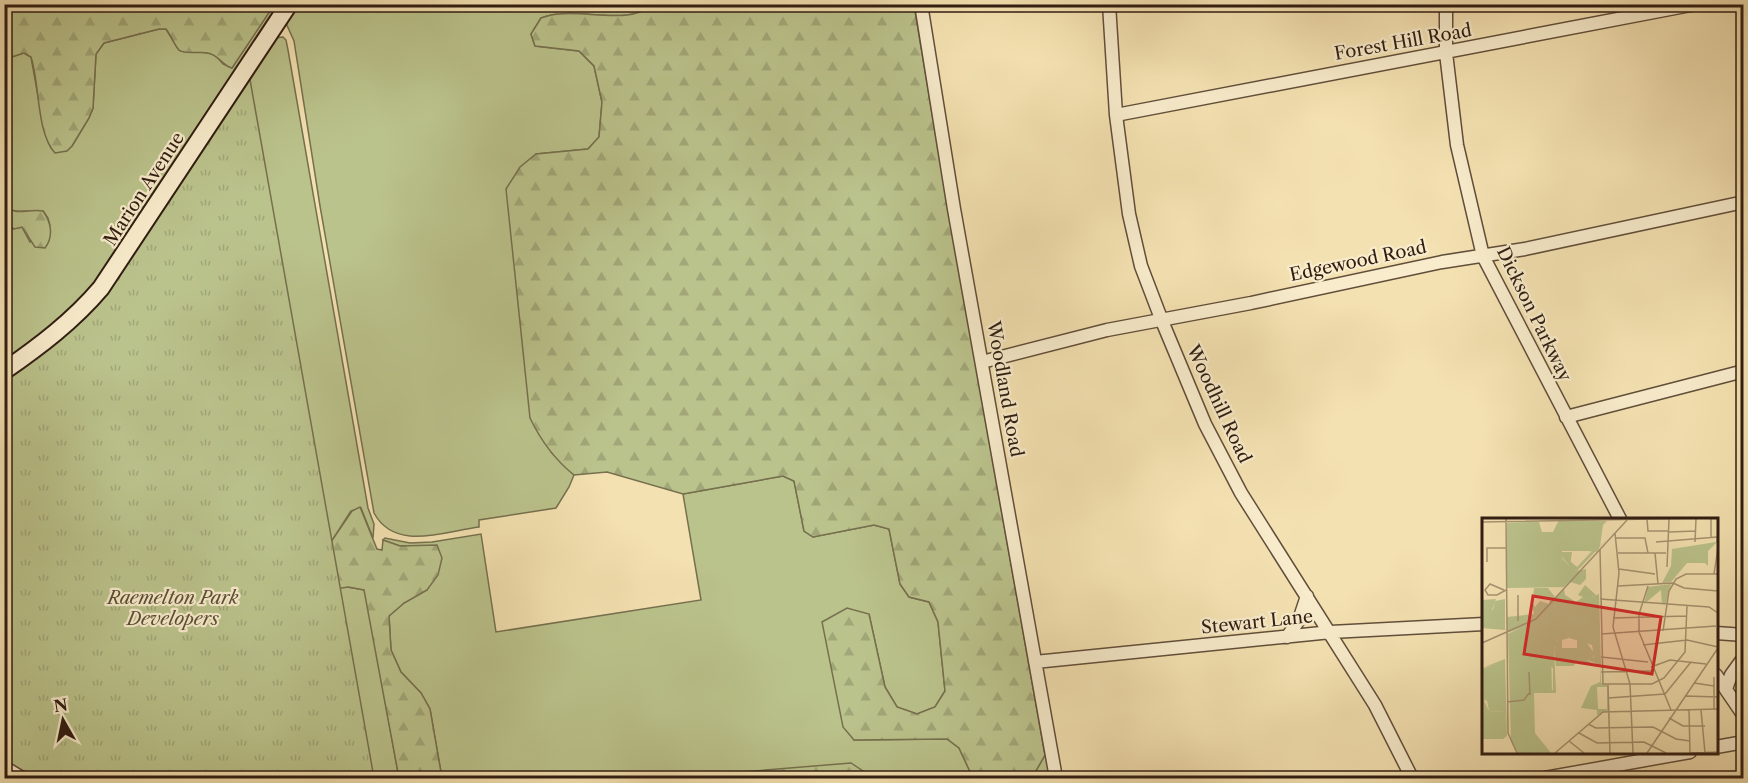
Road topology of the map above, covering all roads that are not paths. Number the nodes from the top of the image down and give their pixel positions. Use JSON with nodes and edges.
{"nodes":[{"id":1,"x":289,"y":4,"type":"edge"},
{"id":2,"x":921,"y":4,"type":"edge"},
{"id":3,"x":1109,"y":4,"type":"edge"},
{"id":4,"x":1446,"y":4,"type":"edge"},
{"id":5,"x":1696,"y":4,"type":"edge"},
{"id":6,"x":1446,"y":53,"type":"junction"},
{"id":7,"x":1116,"y":115,"type":"junction"},
{"id":8,"x":1743,"y":202,"type":"edge"},
{"id":9,"x":1483,"y":256,"type":"junction"},
{"id":10,"x":1162,"y":321,"type":"junction"},
{"id":11,"x":982,"y":362,"type":"junction"},
{"id":12,"x":4,"y":371,"type":"edge"},
{"id":13,"x":1743,"y":371,"type":"edge"},
{"id":14,"x":1566,"y":417,"type":"junction"},
{"id":15,"x":1619,"y":518,"type":"edge"},
{"id":16,"x":1307,"y":596,"type":"junction"},
{"id":17,"x":1482,"y":624,"type":"edge"},
{"id":18,"x":1330,"y":632,"type":"junction"},
{"id":19,"x":1718,"y":633,"type":"edge"},
{"id":20,"x":1743,"y":635,"type":"edge"},
{"id":21,"x":1287,"y":637,"type":"junction"},
{"id":22,"x":1743,"y":657,"type":"edge"},
{"id":23,"x":1035,"y":662,"type":"junction"},
{"id":24,"x":1718,"y":678,"type":"edge"},
{"id":25,"x":1726,"y":689,"type":"junction"},
{"id":26,"x":1743,"y":716,"type":"edge"},
{"id":27,"x":1743,"y":742,"type":"edge"},
{"id":28,"x":1718,"y":747,"type":"edge"},
{"id":29,"x":1684,"y":753,"type":"edge"},
{"id":30,"x":4,"y":767,"type":"edge"},
{"id":31,"x":22,"y":778,"type":"edge"},
{"id":32,"x":1056,"y":778,"type":"edge"},
{"id":33,"x":1412,"y":778,"type":"edge"},
{"id":34,"x":1545,"y":778,"type":"edge"}],
"edges":[{"from":1,"to":12,"type":"street","name":"Marion Avenue"},
{"from":2,"to":11,"type":"street","name":"Woodland Road"},
{"from":3,"to":7,"type":"street","name":"Woodhill Road"},
{"from":4,"to":6,"type":"street","name":"Dickson Parkway"},
{"from":5,"to":6,"type":"street","name":"Forest Hill Road"},
{"from":6,"to":7,"type":"street","name":"Forest Hill Road"},
{"from":6,"to":9,"type":"street","name":"Dickson Parkway"},
{"from":7,"to":10,"type":"street","name":"Woodhill Road"},
{"from":8,"to":9,"type":"street","name":"Edgewood Road"},
{"from":9,"to":10,"type":"street","name":"Edgewood Road"},
{"from":9,"to":14,"type":"street","name":"Dickson Parkway"},
{"from":10,"to":11,"type":"street","name":"Edgewood Road"},
{"from":10,"to":16,"type":"street","name":"Woodhill Road"},
{"from":11,"to":23,"type":"street","name":"Woodland Road"},
{"from":13,"to":14,"type":"street"},
{"from":14,"to":15,"type":"street","name":"Dickson Parkway"},
{"from":16,"to":18,"type":"street","name":"Woodhill Road"},
{"from":16,"to":21,"type":"street"},
{"from":17,"to":18,"type":"street","name":"Stewart Lane"},
{"from":18,"to":21,"type":"street","name":"Stewart Lane"},
{"from":18,"to":33,"type":"street","name":"Woodhill Road"},
{"from":19,"to":20,"type":"street"},
{"from":21,"to":23,"type":"street","name":"Stewart Lane"},
{"from":22,"to":25,"type":"street"},
{"from":23,"to":32,"type":"street","name":"Woodland Road"},
{"from":24,"to":25,"type":"street"},
{"from":25,"to":26,"type":"street"},
{"from":27,"to":28,"type":"street"},
{"from":29,"to":34,"type":"street"},
{"from":30,"to":31,"type":"street"}]}
